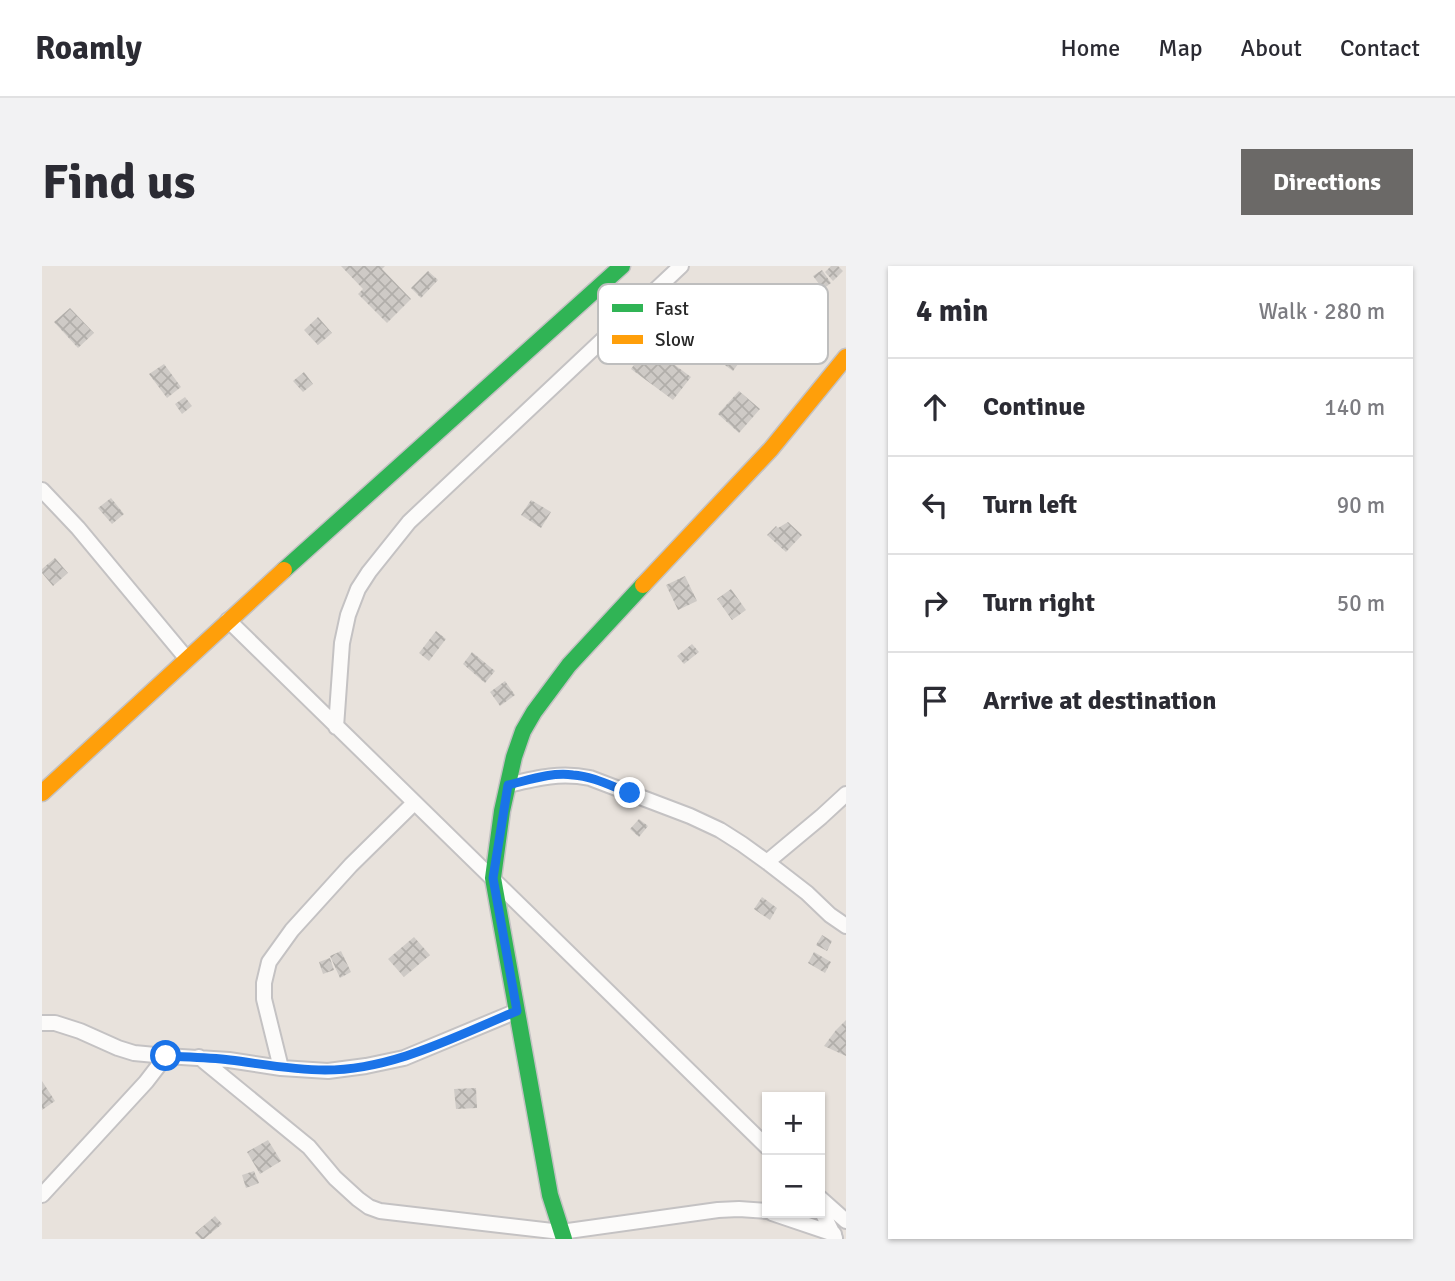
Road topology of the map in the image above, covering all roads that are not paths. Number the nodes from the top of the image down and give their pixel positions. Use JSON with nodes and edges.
{"nodes":[{"id":1,"x":622,"y":266,"type":"edge"},
{"id":2,"x":681,"y":266,"type":"edge"},
{"id":3,"x":602,"y":284,"type":"edge"},
{"id":4,"x":662,"y":284,"type":"edge"},
{"id":5,"x":598,"y":288,"type":"edge"},
{"id":6,"x":598,"y":344,"type":"edge"},
{"id":7,"x":846,"y":357,"type":"edge"},
{"id":8,"x":42,"y":490,"type":"edge"},
{"id":9,"x":228,"y":620,"type":"junction"},
{"id":10,"x":187,"y":659,"type":"junction"},
{"id":11,"x":336,"y":727,"type":"junction"},
{"id":12,"x":508,"y":785,"type":"junction"},
{"id":13,"x":42,"y":793,"type":"edge"},
{"id":14,"x":846,"y":794,"type":"edge"},
{"id":15,"x":414,"y":803,"type":"junction"},
{"id":16,"x":767,"y":862,"type":"junction"},
{"id":17,"x":493,"y":878,"type":"junction"},
{"id":18,"x":846,"y":926,"type":"edge"},
{"id":19,"x":517,"y":1011,"type":"junction"},
{"id":20,"x":42,"y":1023,"type":"edge"},
{"id":21,"x":166,"y":1056,"type":"junction"},
{"id":22,"x":200,"y":1057,"type":"junction"},
{"id":23,"x":281,"y":1068,"type":"junction"},
{"id":24,"x":762,"y":1142,"type":"edge"},
{"id":25,"x":42,"y":1195,"type":"edge"},
{"id":26,"x":833,"y":1208,"type":"edge"},
{"id":27,"x":762,"y":1211,"type":"edge"},
{"id":28,"x":785,"y":1218,"type":"edge"},
{"id":29,"x":846,"y":1220,"type":"edge"},
{"id":30,"x":563,"y":1235,"type":"edge"},
{"id":31,"x":835,"y":1237,"type":"edge"}],
"edges":[{"from":1,"to":3,"type":"street"},
{"from":2,"to":4,"type":"street"},
{"from":5,"to":9,"type":"street"},
{"from":6,"to":11,"type":"street"},
{"from":7,"to":12,"type":"street"},
{"from":8,"to":10,"type":"street"},
{"from":9,"to":10,"type":"street"},
{"from":9,"to":11,"type":"street"},
{"from":10,"to":13,"type":"street"},
{"from":11,"to":15,"type":"street"},
{"from":12,"to":16,"type":"street"},
{"from":12,"to":17,"type":"street"},
{"from":14,"to":16,"type":"street"},
{"from":15,"to":17,"type":"street"},
{"from":15,"to":23,"type":"street"},
{"from":16,"to":18,"type":"street"},
{"from":17,"to":19,"type":"street"},
{"from":17,"to":24,"type":"street"},
{"from":19,"to":23,"type":"street"},
{"from":19,"to":30,"type":"street"},
{"from":20,"to":21,"type":"street"},
{"from":21,"to":22,"type":"street"},
{"from":21,"to":25,"type":"street"},
{"from":22,"to":23,"type":"street"},
{"from":22,"to":30,"type":"street"},
{"from":26,"to":29,"type":"street"},
{"from":26,"to":31,"type":"street"},
{"from":27,"to":30,"type":"street"},
{"from":28,"to":31,"type":"street"}]}
